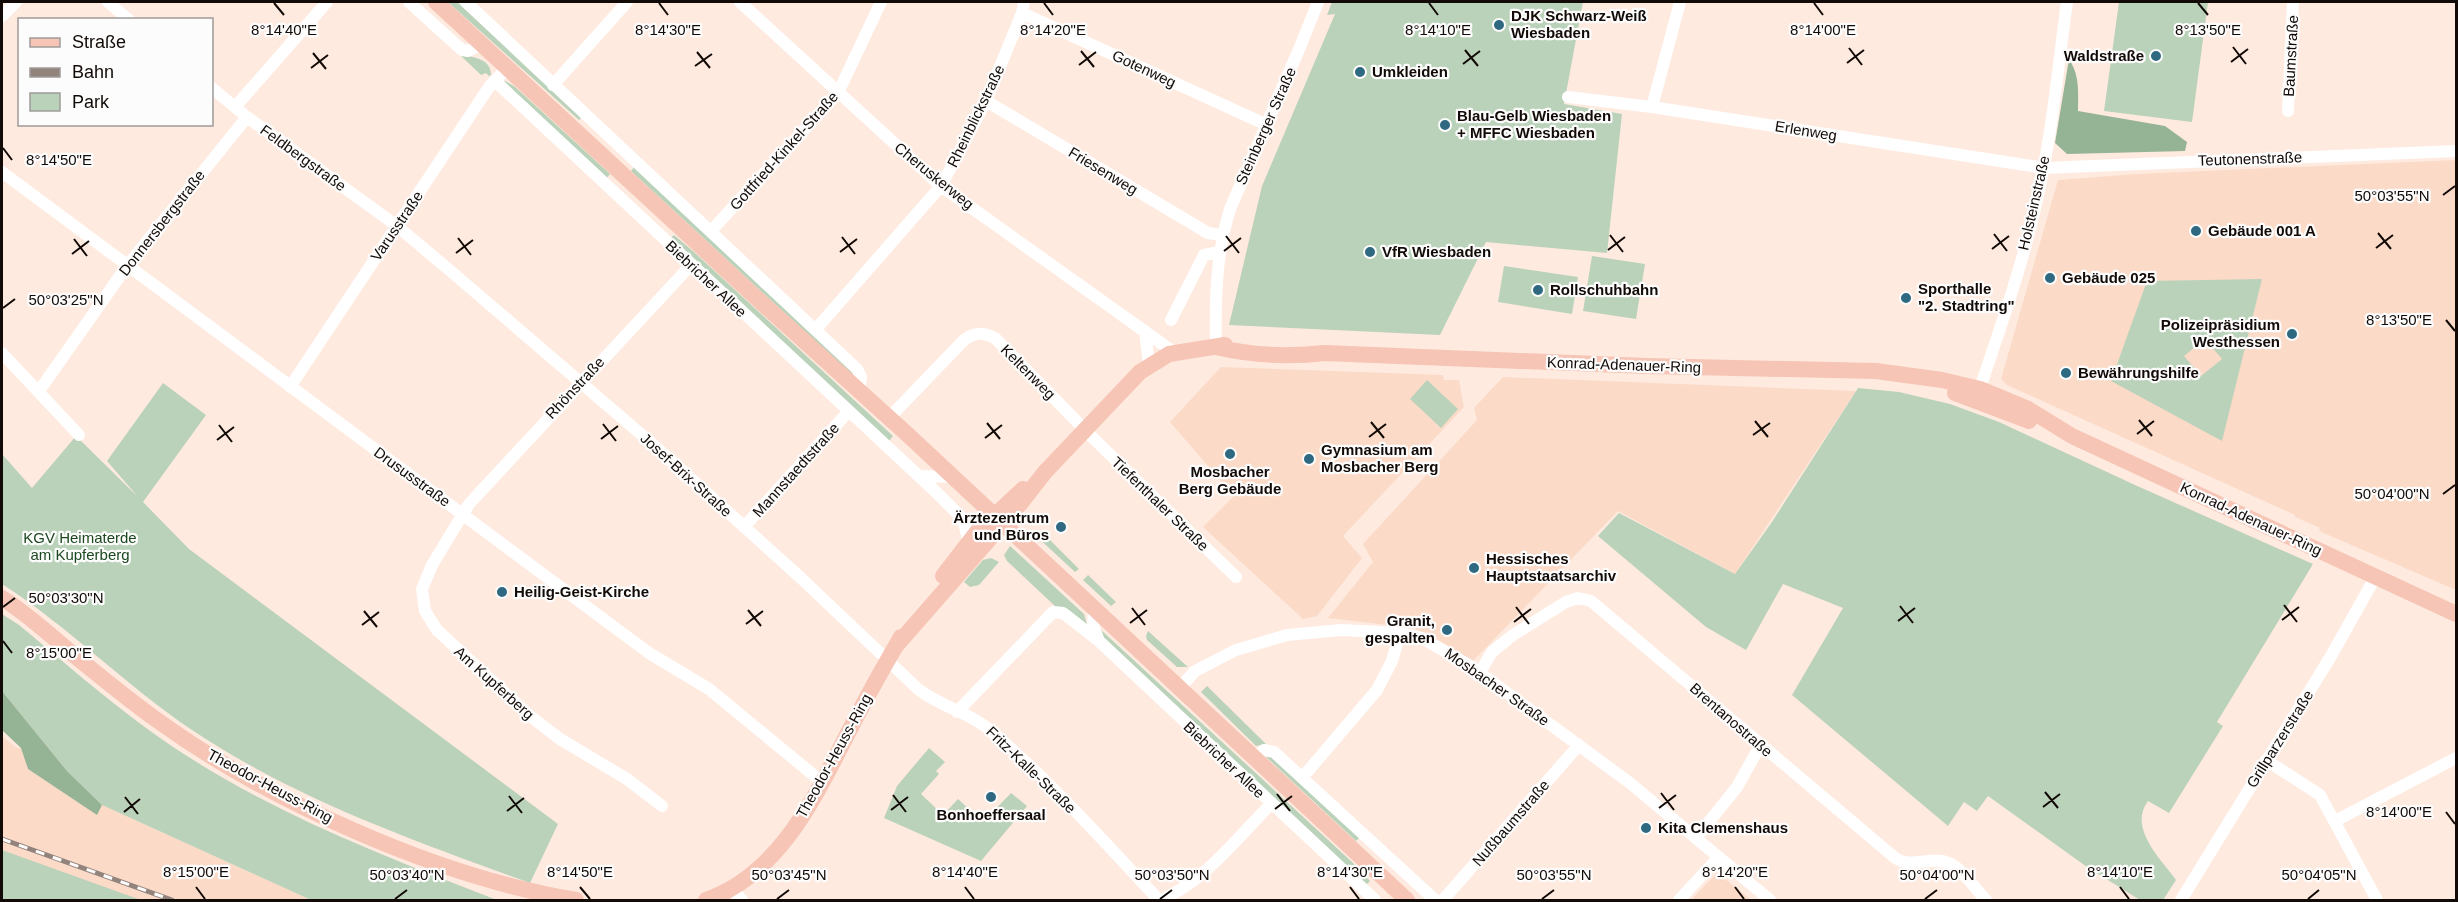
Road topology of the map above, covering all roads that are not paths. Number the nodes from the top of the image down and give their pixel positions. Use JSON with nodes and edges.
{"nodes":[{"id":1,"x":16,"y":2,"type":"edge"},
{"id":2,"x":108,"y":2,"type":"edge"},
{"id":3,"x":327,"y":2,"type":"edge"},
{"id":4,"x":410,"y":2,"type":"edge"},
{"id":5,"x":436,"y":2,"type":"edge"},
{"id":6,"x":466,"y":2,"type":"edge"},
{"id":7,"x":627,"y":2,"type":"edge"},
{"id":8,"x":740,"y":2,"type":"edge"},
{"id":9,"x":881,"y":2,"type":"edge"},
{"id":10,"x":1314,"y":2,"type":"edge"},
{"id":11,"x":1680,"y":2,"type":"edge"},
{"id":12,"x":2067,"y":2,"type":"edge"},
{"id":13,"x":2293,"y":2,"type":"edge"},
{"id":14,"x":1023,"y":7,"type":"edge"},
{"id":15,"x":2,"y":16,"type":"edge"},
{"id":16,"x":127,"y":18,"type":"edge"},
{"id":17,"x":482,"y":44,"type":"junction"},
{"id":18,"x":507,"y":68,"type":"junction"},
{"id":19,"x":495,"y":81,"type":"junction"},
{"id":20,"x":553,"y":85,"type":"junction"},
{"id":21,"x":213,"y":89,"type":"edge"},
{"id":22,"x":838,"y":93,"type":"junction"},
{"id":23,"x":1568,"y":97,"type":"dead end"},
{"id":24,"x":986,"y":101,"type":"junction"},
{"id":25,"x":235,"y":107,"type":"junction"},
{"id":26,"x":1653,"y":107,"type":"junction"},
{"id":27,"x":2288,"y":111,"type":"dead end"},
{"id":28,"x":247,"y":117,"type":"junction"},
{"id":29,"x":1267,"y":125,"type":"junction"},
{"id":30,"x":2457,"y":151,"type":"edge"},
{"id":31,"x":2044,"y":168,"type":"junction"},
{"id":32,"x":2,"y":172,"type":"edge"},
{"id":33,"x":941,"y":186,"type":"junction"},
{"id":34,"x":397,"y":226,"type":"junction"},
{"id":35,"x":711,"y":231,"type":"junction"},
{"id":36,"x":1222,"y":235,"type":"junction"},
{"id":37,"x":1219,"y":252,"type":"junction"},
{"id":38,"x":691,"y":265,"type":"junction"},
{"id":39,"x":127,"y":266,"type":"junction"},
{"id":40,"x":1171,"y":320,"type":"dead end"},
{"id":41,"x":816,"y":329,"type":"junction"},
{"id":42,"x":1145,"y":332,"type":"junction"},
{"id":43,"x":1216,"y":347,"type":"junction"},
{"id":44,"x":2,"y":353,"type":"edge"},
{"id":45,"x":1175,"y":353,"type":"junction"},
{"id":46,"x":1149,"y":365,"type":"junction"},
{"id":47,"x":580,"y":384,"type":"junction"},
{"id":48,"x":290,"y":387,"type":"junction"},
{"id":49,"x":39,"y":391,"type":"junction"},
{"id":50,"x":859,"y":393,"type":"junction"},
{"id":51,"x":1978,"y":394,"type":"junction"},
{"id":52,"x":849,"y":412,"type":"junction"},
{"id":53,"x":890,"y":418,"type":"junction"},
{"id":54,"x":1086,"y":429,"type":"junction"},
{"id":55,"x":80,"y":435,"type":"dead end"},
{"id":56,"x":919,"y":476,"type":"junction"},
{"id":57,"x":953,"y":477,"type":"junction"},
{"id":58,"x":462,"y":514,"type":"junction"},
{"id":59,"x":998,"y":519,"type":"junction"},
{"id":60,"x":744,"y":527,"type":"junction"},
{"id":61,"x":969,"y":543,"type":"junction"},
{"id":62,"x":2376,"y":576,"type":"junction"},
{"id":63,"x":1236,"y":577,"type":"dead end"},
{"id":64,"x":2,"y":598,"type":"edge"},
{"id":65,"x":1094,"y":609,"type":"junction"},
{"id":66,"x":2453,"y":610,"type":"edge"},
{"id":67,"x":2457,"y":625,"type":"edge"},
{"id":68,"x":1400,"y":633,"type":"junction"},
{"id":69,"x":1099,"y":641,"type":"junction"},
{"id":70,"x":891,"y":653,"type":"junction"},
{"id":71,"x":1480,"y":672,"type":"junction"},
{"id":72,"x":1180,"y":688,"type":"junction"},
{"id":73,"x":957,"y":712,"type":"junction"},
{"id":74,"x":1579,"y":745,"type":"junction"},
{"id":75,"x":1760,"y":746,"type":"junction"},
{"id":76,"x":1253,"y":758,"type":"junction"},
{"id":77,"x":2457,"y":758,"type":"edge"},
{"id":78,"x":2266,"y":760,"type":"junction"},
{"id":79,"x":1302,"y":778,"type":"junction"},
{"id":80,"x":822,"y":782,"type":"junction"},
{"id":81,"x":1271,"y":804,"type":"junction"},
{"id":82,"x":662,"y":806,"type":"dead end"},
{"id":83,"x":2335,"y":821,"type":"junction"},
{"id":84,"x":1696,"y":838,"type":"junction"},
{"id":85,"x":1719,"y":857,"type":"junction"},
{"id":86,"x":737,"y":895,"type":"edge"},
{"id":87,"x":1179,"y":897,"type":"edge"},
{"id":88,"x":576,"y":900,"type":"edge"},
{"id":89,"x":706,"y":900,"type":"edge"},
{"id":90,"x":1160,"y":900,"type":"edge"},
{"id":91,"x":1376,"y":900,"type":"edge"},
{"id":92,"x":1407,"y":900,"type":"edge"},
{"id":93,"x":1435,"y":900,"type":"edge"},
{"id":94,"x":1443,"y":900,"type":"edge"},
{"id":95,"x":1679,"y":900,"type":"edge"},
{"id":96,"x":1770,"y":900,"type":"edge"},
{"id":97,"x":1986,"y":900,"type":"edge"},
{"id":98,"x":2181,"y":900,"type":"edge"},
{"id":99,"x":2377,"y":900,"type":"edge"}],
"edges":[{"from":1,"to":15,"type":"street"},
{"from":2,"to":16,"type":"street"},
{"from":3,"to":25,"type":"street"},
{"from":4,"to":17,"type":"street"},
{"from":5,"to":17,"type":"main road","name":"Biebricher Allee"},
{"from":6,"to":20,"type":"street"},
{"from":7,"to":20,"type":"street"},
{"from":8,"to":22,"type":"street","name":"Cheruskerweg"},
{"from":9,"to":22,"type":"street","name":"Gottfried-Kinkel-Straße"},
{"from":10,"to":29,"type":"street","name":"Steinberger Straße"},
{"from":11,"to":26,"type":"street"},
{"from":12,"to":31,"type":"street","name":"Holsteinstraße"},
{"from":13,"to":27,"type":"street","name":"Baumstraße"},
{"from":14,"to":24,"type":"street","name":"Rheinblickstraße"},
{"from":14,"to":29,"type":"street","name":"Gotenweg"},
{"from":17,"to":18,"type":"main road","name":"Biebricher Allee"},
{"from":18,"to":19,"type":"street","name":"Varusstraße"},
{"from":18,"to":50,"type":"main road","name":"Biebricher Allee"},
{"from":19,"to":34,"type":"street","name":"Varusstraße"},
{"from":19,"to":38,"type":"street","name":"Biebricher Allee"},
{"from":20,"to":35,"type":"street"},
{"from":21,"to":25,"type":"street","name":"Feldbergstraße"},
{"from":22,"to":33,"type":"street","name":"Cheruskerweg"},
{"from":22,"to":35,"type":"street","name":"Gottfried-Kinkel-Straße"},
{"from":23,"to":26,"type":"street","name":"Erlenweg"},
{"from":24,"to":33,"type":"street","name":"Rheinblickstraße"},
{"from":24,"to":36,"type":"street","name":"Friesenweg"},
{"from":25,"to":28,"type":"street","name":"Feldbergstraße"},
{"from":26,"to":31,"type":"street","name":"Erlenweg"},
{"from":28,"to":34,"type":"street","name":"Feldbergstraße"},
{"from":28,"to":39,"type":"street","name":"Donnersbergstraße"},
{"from":29,"to":36,"type":"street","name":"Steinberger Straße"},
{"from":30,"to":31,"type":"street","name":"Teutonenstraße"},
{"from":31,"to":51,"type":"street","name":"Holsteinstraße"},
{"from":32,"to":39,"type":"street","name":"Drususstraße"},
{"from":33,"to":41,"type":"street","name":"Rheinblickstraße"},
{"from":33,"to":42,"type":"street","name":"Cheruskerweg"},
{"from":34,"to":47,"type":"street","name":"Josef-Brix-Straße"},
{"from":34,"to":48,"type":"street","name":"Varusstraße"},
{"from":35,"to":41,"type":"street"},
{"from":36,"to":37,"type":"street","name":"Steinberger Straße"},
{"from":37,"to":40,"type":"street"},
{"from":37,"to":43,"type":"street","name":"Steinberger Straße"},
{"from":38,"to":47,"type":"street","name":"Rhönstraße"},
{"from":38,"to":52,"type":"street","name":"Biebricher Allee"},
{"from":39,"to":48,"type":"street","name":"Drususstraße"},
{"from":39,"to":49,"type":"street","name":"Donnersbergstraße"},
{"from":41,"to":50,"type":"street"},
{"from":42,"to":45,"type":"street","name":"Cheruskerweg"},
{"from":42,"to":46,"type":"street"},
{"from":43,"to":45,"type":"main road","name":"Konrad-Adenauer-Ring"},
{"from":43,"to":51,"type":"main road","name":"Konrad-Adenauer-Ring"},
{"from":44,"to":49,"type":"street"},
{"from":45,"to":46,"type":"main road","name":"Konrad-Adenauer-Ring"},
{"from":46,"to":54,"type":"main road","name":"Konrad-Adenauer-Ring"},
{"from":47,"to":58,"type":"street","name":"Rhönstraße"},
{"from":47,"to":60,"type":"street","name":"Josef-Brix-Straße"},
{"from":48,"to":58,"type":"street","name":"Drususstraße"},
{"from":49,"to":55,"type":"street"},
{"from":50,"to":53,"type":"main road","name":"Biebricher Allee"},
{"from":51,"to":62,"type":"main road","name":"Konrad-Adenauer-Ring"},
{"from":52,"to":56,"type":"street","name":"Biebricher Allee"},
{"from":52,"to":60,"type":"street","name":"Mannstaedtstraße"},
{"from":53,"to":54,"type":"street","name":"Keltenweg"},
{"from":53,"to":57,"type":"main road","name":"Biebricher Allee"},
{"from":54,"to":59,"type":"main road","name":"Konrad-Adenauer-Ring"},
{"from":54,"to":63,"type":"street","name":"Tiefenthaler Straße"},
{"from":56,"to":57,"type":"street"},
{"from":56,"to":61,"type":"street","name":"Biebricher Allee"},
{"from":57,"to":59,"type":"main road","name":"Biebricher Allee"},
{"from":58,"to":80,"type":"street","name":"Drususstraße"},
{"from":58,"to":82,"type":"street","name":"Am Kupferberg"},
{"from":59,"to":61,"type":"main road","name":"Theodor-Heuss-Ring"},
{"from":59,"to":65,"type":"main road","name":"Biebricher Allee"},
{"from":59,"to":70,"type":"main road","name":"Theodor-Heuss-Ring"},
{"from":60,"to":70,"type":"street","name":"Josef-Brix-Straße"},
{"from":61,"to":70,"type":"main road","name":"Theodor-Heuss-Ring"},
{"from":62,"to":66,"type":"main road","name":"Konrad-Adenauer-Ring"},
{"from":62,"to":78,"type":"street","name":"Grillparzerstraße"},
{"from":64,"to":88,"type":"main road","name":"Theodor-Heuss-Ring"},
{"from":65,"to":69,"type":"street"},
{"from":65,"to":72,"type":"main road","name":"Biebricher Allee"},
{"from":66,"to":67,"type":"street"},
{"from":68,"to":71,"type":"street","name":"Mosbacher Straße"},
{"from":68,"to":72,"type":"street","name":"Mosbacher Straße"},
{"from":68,"to":79,"type":"street"},
{"from":69,"to":73,"type":"street","name":"Biebricher Allee"},
{"from":69,"to":81,"type":"street","name":"Biebricher Allee"},
{"from":70,"to":73,"type":"street","name":"Fritz-Kalle-Straße"},
{"from":70,"to":80,"type":"main road","name":"Theodor-Heuss-Ring"},
{"from":71,"to":74,"type":"street","name":"Mosbacher Straße"},
{"from":71,"to":75,"type":"street","name":"Brentanostraße"},
{"from":72,"to":76,"type":"main road","name":"Biebricher Allee"},
{"from":73,"to":90,"type":"street","name":"Fritz-Kalle-Straße"},
{"from":74,"to":84,"type":"street","name":"Mosbacher Straße"},
{"from":74,"to":94,"type":"street","name":"Nußbaumstraße"},
{"from":75,"to":84,"type":"street"},
{"from":75,"to":97,"type":"street","name":"Brentanostraße"},
{"from":76,"to":79,"type":"street","name":"Biebricher Allee"},
{"from":76,"to":92,"type":"main road","name":"Biebricher Allee"},
{"from":77,"to":83,"type":"street"},
{"from":78,"to":83,"type":"street"},
{"from":78,"to":98,"type":"street","name":"Grillparzerstraße"},
{"from":79,"to":93,"type":"street","name":"Biebricher Allee"},
{"from":80,"to":86,"type":"main road","name":"Theodor-Heuss-Ring"},
{"from":81,"to":87,"type":"street"},
{"from":81,"to":91,"type":"street","name":"Biebricher Allee"},
{"from":83,"to":99,"type":"street"},
{"from":84,"to":85,"type":"street","name":"Mosbacher Straße"},
{"from":85,"to":95,"type":"street"},
{"from":85,"to":96,"type":"street","name":"Mosbacher Straße"},
{"from":86,"to":89,"type":"main road","name":"Theodor-Heuss-Ring"},
{"from":87,"to":90,"type":"street"}]}
